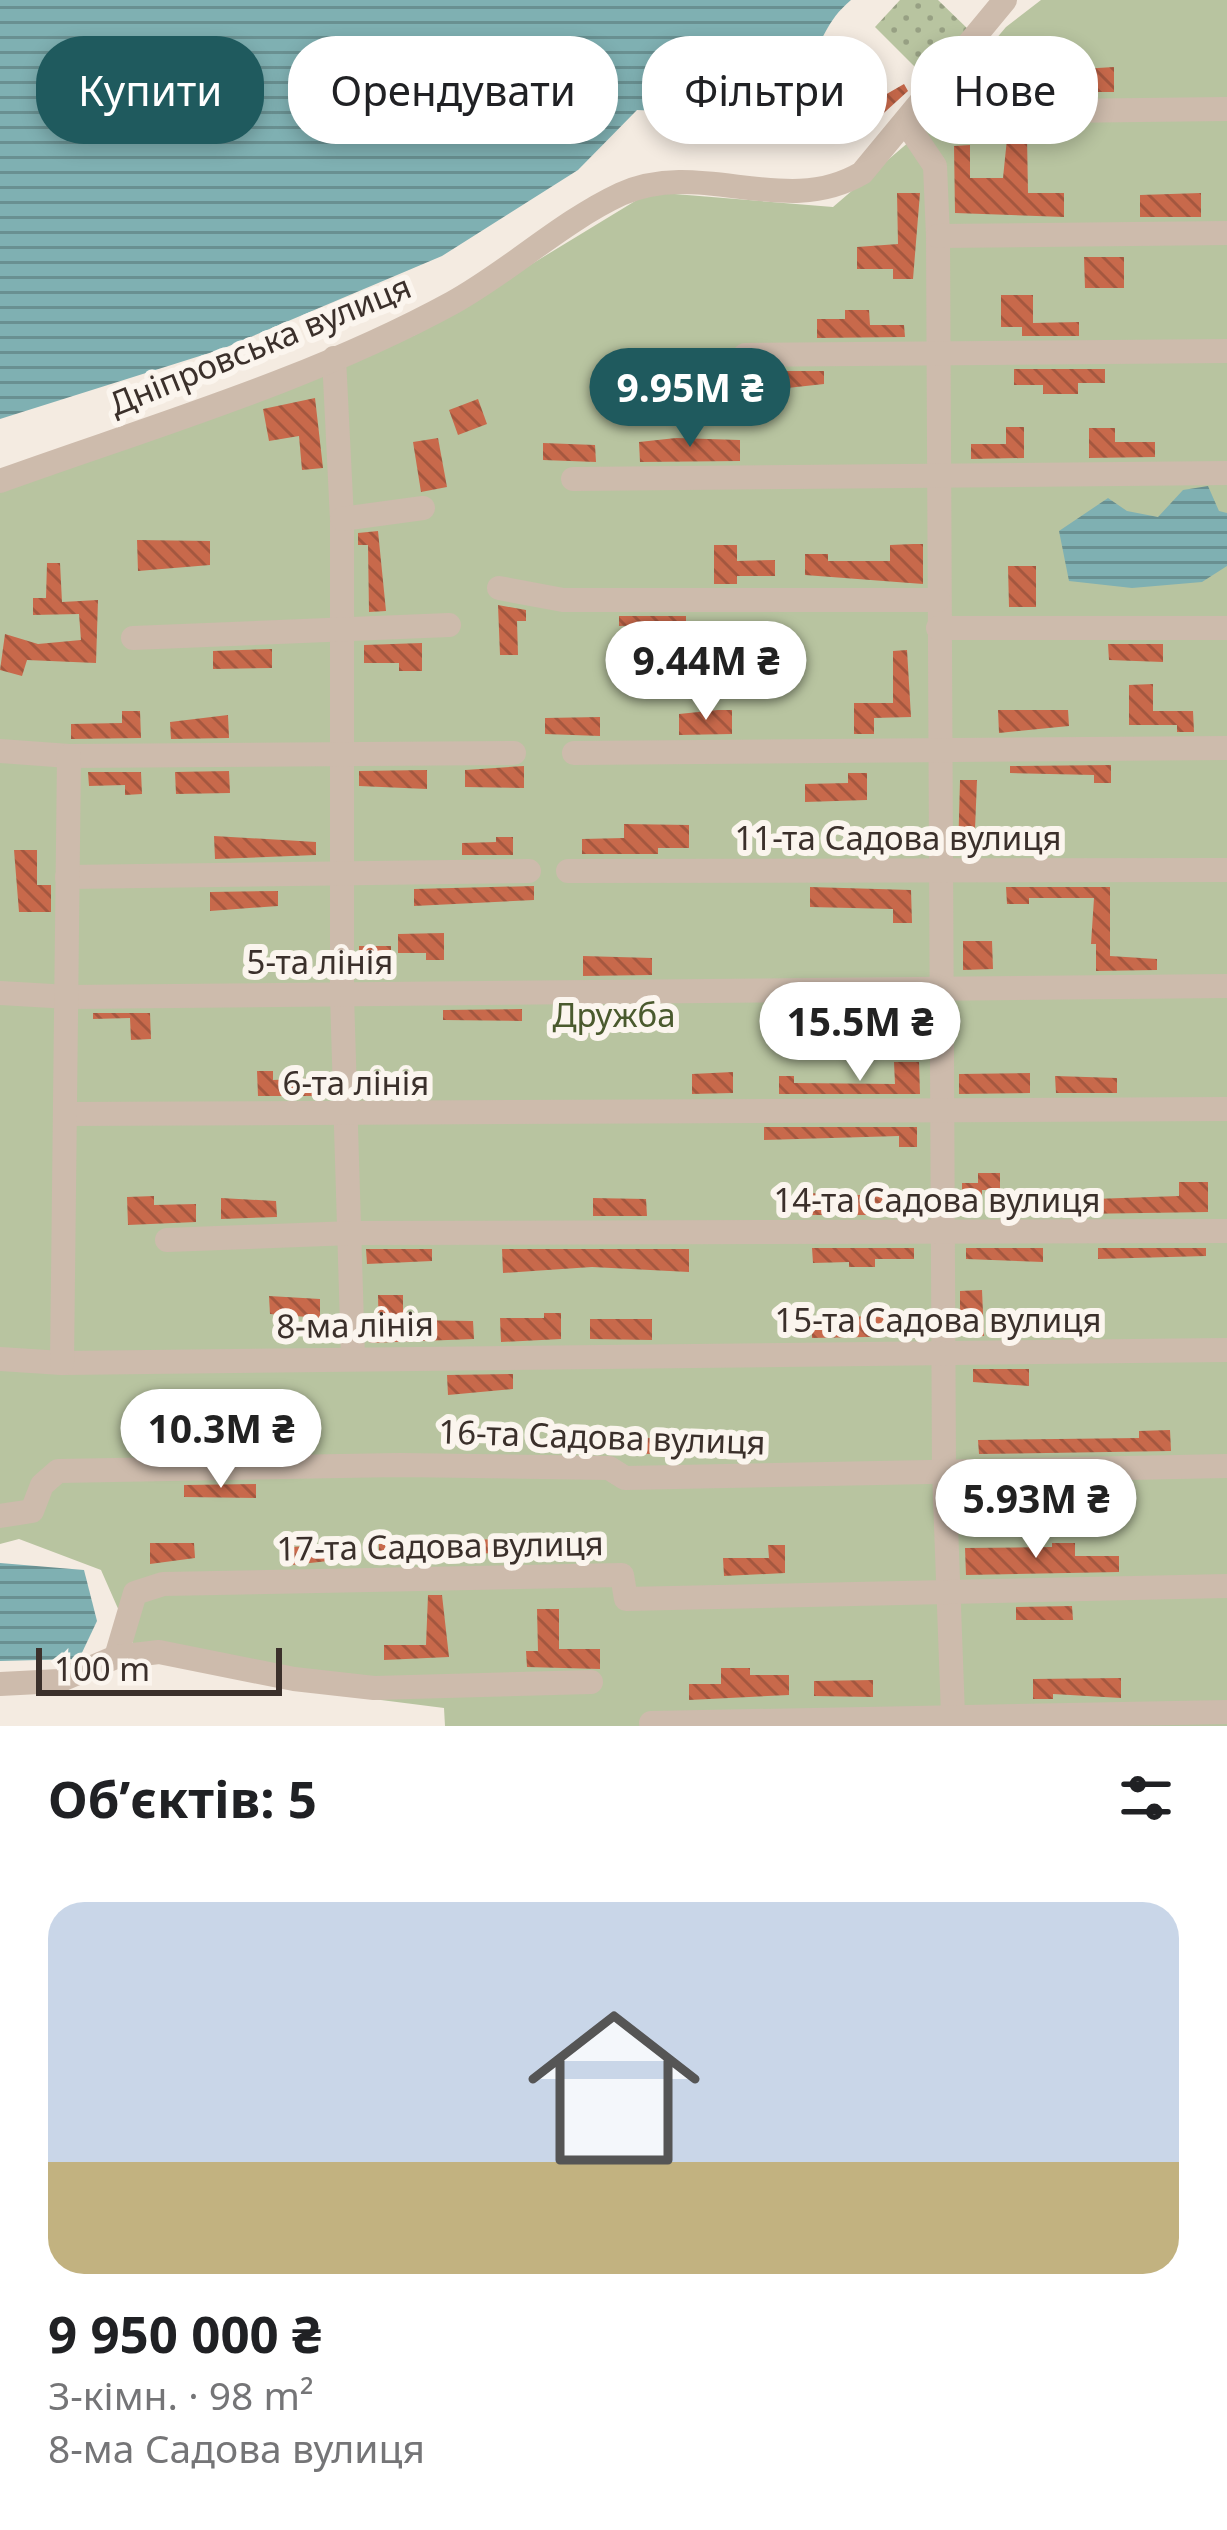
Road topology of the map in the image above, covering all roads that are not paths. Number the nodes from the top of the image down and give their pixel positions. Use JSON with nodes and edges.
{"nodes":[{"id":1,"x":1005,"y":0,"type":"edge"},
{"id":2,"x":1227,"y":109,"type":"edge"},
{"id":3,"x":1098,"y":111,"type":"edge"},
{"id":4,"x":906,"y":123,"type":"junction"},
{"id":5,"x":1227,"y":233,"type":"edge"},
{"id":6,"x":938,"y":236,"type":"junction"},
{"id":7,"x":1227,"y":351,"type":"edge"},
{"id":8,"x":746,"y":355,"type":"dead end"},
{"id":9,"x":939,"y":356,"type":"junction"},
{"id":10,"x":334,"y":358,"type":"junction"},
{"id":11,"x":1227,"y":473,"type":"edge"},
{"id":12,"x":939,"y":478,"type":"junction"},
{"id":13,"x":573,"y":479,"type":"dead end"},
{"id":14,"x":0,"y":481,"type":"edge"},
{"id":15,"x":423,"y":508,"type":"dead end"},
{"id":16,"x":342,"y":519,"type":"junction"},
{"id":17,"x":499,"y":588,"type":"dead end"},
{"id":18,"x":938,"y":600,"type":"junction"},
{"id":19,"x":449,"y":625,"type":"dead end"},
{"id":20,"x":938,"y":628,"type":"junction"},
{"id":21,"x":1227,"y":628,"type":"edge"},
{"id":22,"x":342,"y":632,"type":"junction"},
{"id":23,"x":133,"y":638,"type":"dead end"},
{"id":24,"x":938,"y":748,"type":"junction"},
{"id":25,"x":1227,"y":748,"type":"edge"},
{"id":26,"x":0,"y":751,"type":"edge"},
{"id":27,"x":344,"y":753,"type":"junction"},
{"id":28,"x":514,"y":753,"type":"dead end"},
{"id":29,"x":574,"y":753,"type":"dead end"},
{"id":30,"x":69,"y":756,"type":"junction"},
{"id":31,"x":1227,"y":870,"type":"edge"},
{"id":32,"x":529,"y":871,"type":"dead end"},
{"id":33,"x":568,"y":872,"type":"dead end"},
{"id":34,"x":941,"y":872,"type":"junction"},
{"id":35,"x":68,"y":877,"type":"junction"},
{"id":36,"x":344,"y":877,"type":"junction"},
{"id":37,"x":1227,"y":986,"type":"edge"},
{"id":38,"x":943,"y":992,"type":"junction"},
{"id":39,"x":0,"y":993,"type":"edge"},
{"id":40,"x":342,"y":995,"type":"junction"},
{"id":41,"x":70,"y":997,"type":"junction"},
{"id":42,"x":1227,"y":1109,"type":"edge"},
{"id":43,"x":945,"y":1112,"type":"junction"},
{"id":44,"x":67,"y":1114,"type":"junction"},
{"id":45,"x":346,"y":1117,"type":"junction"},
{"id":46,"x":1227,"y":1232,"type":"edge"},
{"id":47,"x":352,"y":1233,"type":"junction"},
{"id":48,"x":947,"y":1235,"type":"junction"},
{"id":49,"x":167,"y":1240,"type":"dead end"},
{"id":50,"x":1227,"y":1350,"type":"edge"},
{"id":51,"x":946,"y":1353,"type":"junction"},
{"id":52,"x":649,"y":1355,"type":"joint"},
{"id":53,"x":353,"y":1358,"type":"junction"},
{"id":54,"x":0,"y":1359,"type":"edge"},
{"id":55,"x":62,"y":1364,"type":"junction"},
{"id":56,"x":1227,"y":1466,"type":"edge"},
{"id":57,"x":944,"y":1472,"type":"junction"},
{"id":58,"x":0,"y":1516,"type":"edge"},
{"id":59,"x":1227,"y":1586,"type":"edge"},
{"id":60,"x":949,"y":1592,"type":"junction"},
{"id":61,"x":116,"y":1657,"type":"junction"},
{"id":62,"x":591,"y":1682,"type":"dead end"},
{"id":63,"x":0,"y":1684,"type":"edge"},
{"id":64,"x":1227,"y":1712,"type":"edge"},
{"id":65,"x":953,"y":1715,"type":"junction"},
{"id":66,"x":651,"y":1724,"type":"edge"}],
"edges":[{"from":1,"to":4,"type":"street","name":"Дніпровська вулиця"},
{"from":2,"to":3,"type":"street"},
{"from":4,"to":6,"type":"street"},
{"from":4,"to":10,"type":"street","name":"Дніпровська вулиця"},
{"from":5,"to":6,"type":"street"},
{"from":6,"to":9,"type":"street"},
{"from":7,"to":9,"type":"street"},
{"from":8,"to":9,"type":"street"},
{"from":9,"to":12,"type":"street"},
{"from":10,"to":14,"type":"street","name":"Дніпровська вулиця"},
{"from":10,"to":16,"type":"street"},
{"from":11,"to":12,"type":"street"},
{"from":12,"to":13,"type":"street"},
{"from":12,"to":18,"type":"street"},
{"from":15,"to":16,"type":"street"},
{"from":16,"to":22,"type":"street"},
{"from":17,"to":18,"type":"street"},
{"from":18,"to":20,"type":"street"},
{"from":19,"to":22,"type":"street"},
{"from":20,"to":21,"type":"street"},
{"from":20,"to":24,"type":"street"},
{"from":22,"to":23,"type":"street"},
{"from":22,"to":27,"type":"street"},
{"from":24,"to":25,"type":"street"},
{"from":24,"to":29,"type":"street"},
{"from":24,"to":34,"type":"street"},
{"from":26,"to":30,"type":"street"},
{"from":27,"to":28,"type":"street"},
{"from":27,"to":30,"type":"street"},
{"from":27,"to":36,"type":"street"},
{"from":30,"to":35,"type":"street"},
{"from":31,"to":34,"type":"street","name":"11-та Садова вулиця"},
{"from":32,"to":36,"type":"street"},
{"from":33,"to":34,"type":"street","name":"11-та Садова вулиця"},
{"from":34,"to":38,"type":"street"},
{"from":35,"to":36,"type":"street"},
{"from":35,"to":41,"type":"street"},
{"from":36,"to":40,"type":"street"},
{"from":37,"to":38,"type":"street","name":"5-та лінія"},
{"from":38,"to":40,"type":"street","name":"5-та лінія"},
{"from":38,"to":43,"type":"street"},
{"from":39,"to":41,"type":"street","name":"5-та лінія"},
{"from":40,"to":41,"type":"street","name":"5-та лінія"},
{"from":40,"to":45,"type":"street"},
{"from":41,"to":44,"type":"street"},
{"from":42,"to":43,"type":"street","name":"6-та лінія"},
{"from":43,"to":45,"type":"street","name":"6-та лінія"},
{"from":43,"to":48,"type":"street"},
{"from":44,"to":45,"type":"street","name":"6-та лінія"},
{"from":44,"to":55,"type":"street"},
{"from":45,"to":47,"type":"street"},
{"from":46,"to":48,"type":"street","name":"14-та Садова вулиця"},
{"from":47,"to":48,"type":"street","name":"14-та Садова вулиця"},
{"from":47,"to":49,"type":"street","name":"14-та Садова вулиця"},
{"from":47,"to":53,"type":"street"},
{"from":48,"to":51,"type":"street"},
{"from":50,"to":51,"type":"street","name":"15-та Садова вулиця"},
{"from":51,"to":52,"type":"street","name":"15-та Садова вулиця"},
{"from":51,"to":57,"type":"street"},
{"from":52,"to":53,"type":"street","name":"8-ма лінія"},
{"from":53,"to":55,"type":"street","name":"8-ма лінія"},
{"from":54,"to":55,"type":"street","name":"8-ма лінія"},
{"from":56,"to":57,"type":"street","name":"16-та Садова вулиця"},
{"from":57,"to":58,"type":"street","name":"16-та Садова вулиця"},
{"from":57,"to":60,"type":"street"},
{"from":59,"to":60,"type":"street","name":"17-та Садова вулиця"},
{"from":60,"to":61,"type":"street","name":"17-та Садова вулиця"},
{"from":60,"to":65,"type":"street"},
{"from":61,"to":62,"type":"street"},
{"from":61,"to":63,"type":"street"},
{"from":64,"to":65,"type":"street"},
{"from":65,"to":66,"type":"street"}]}
